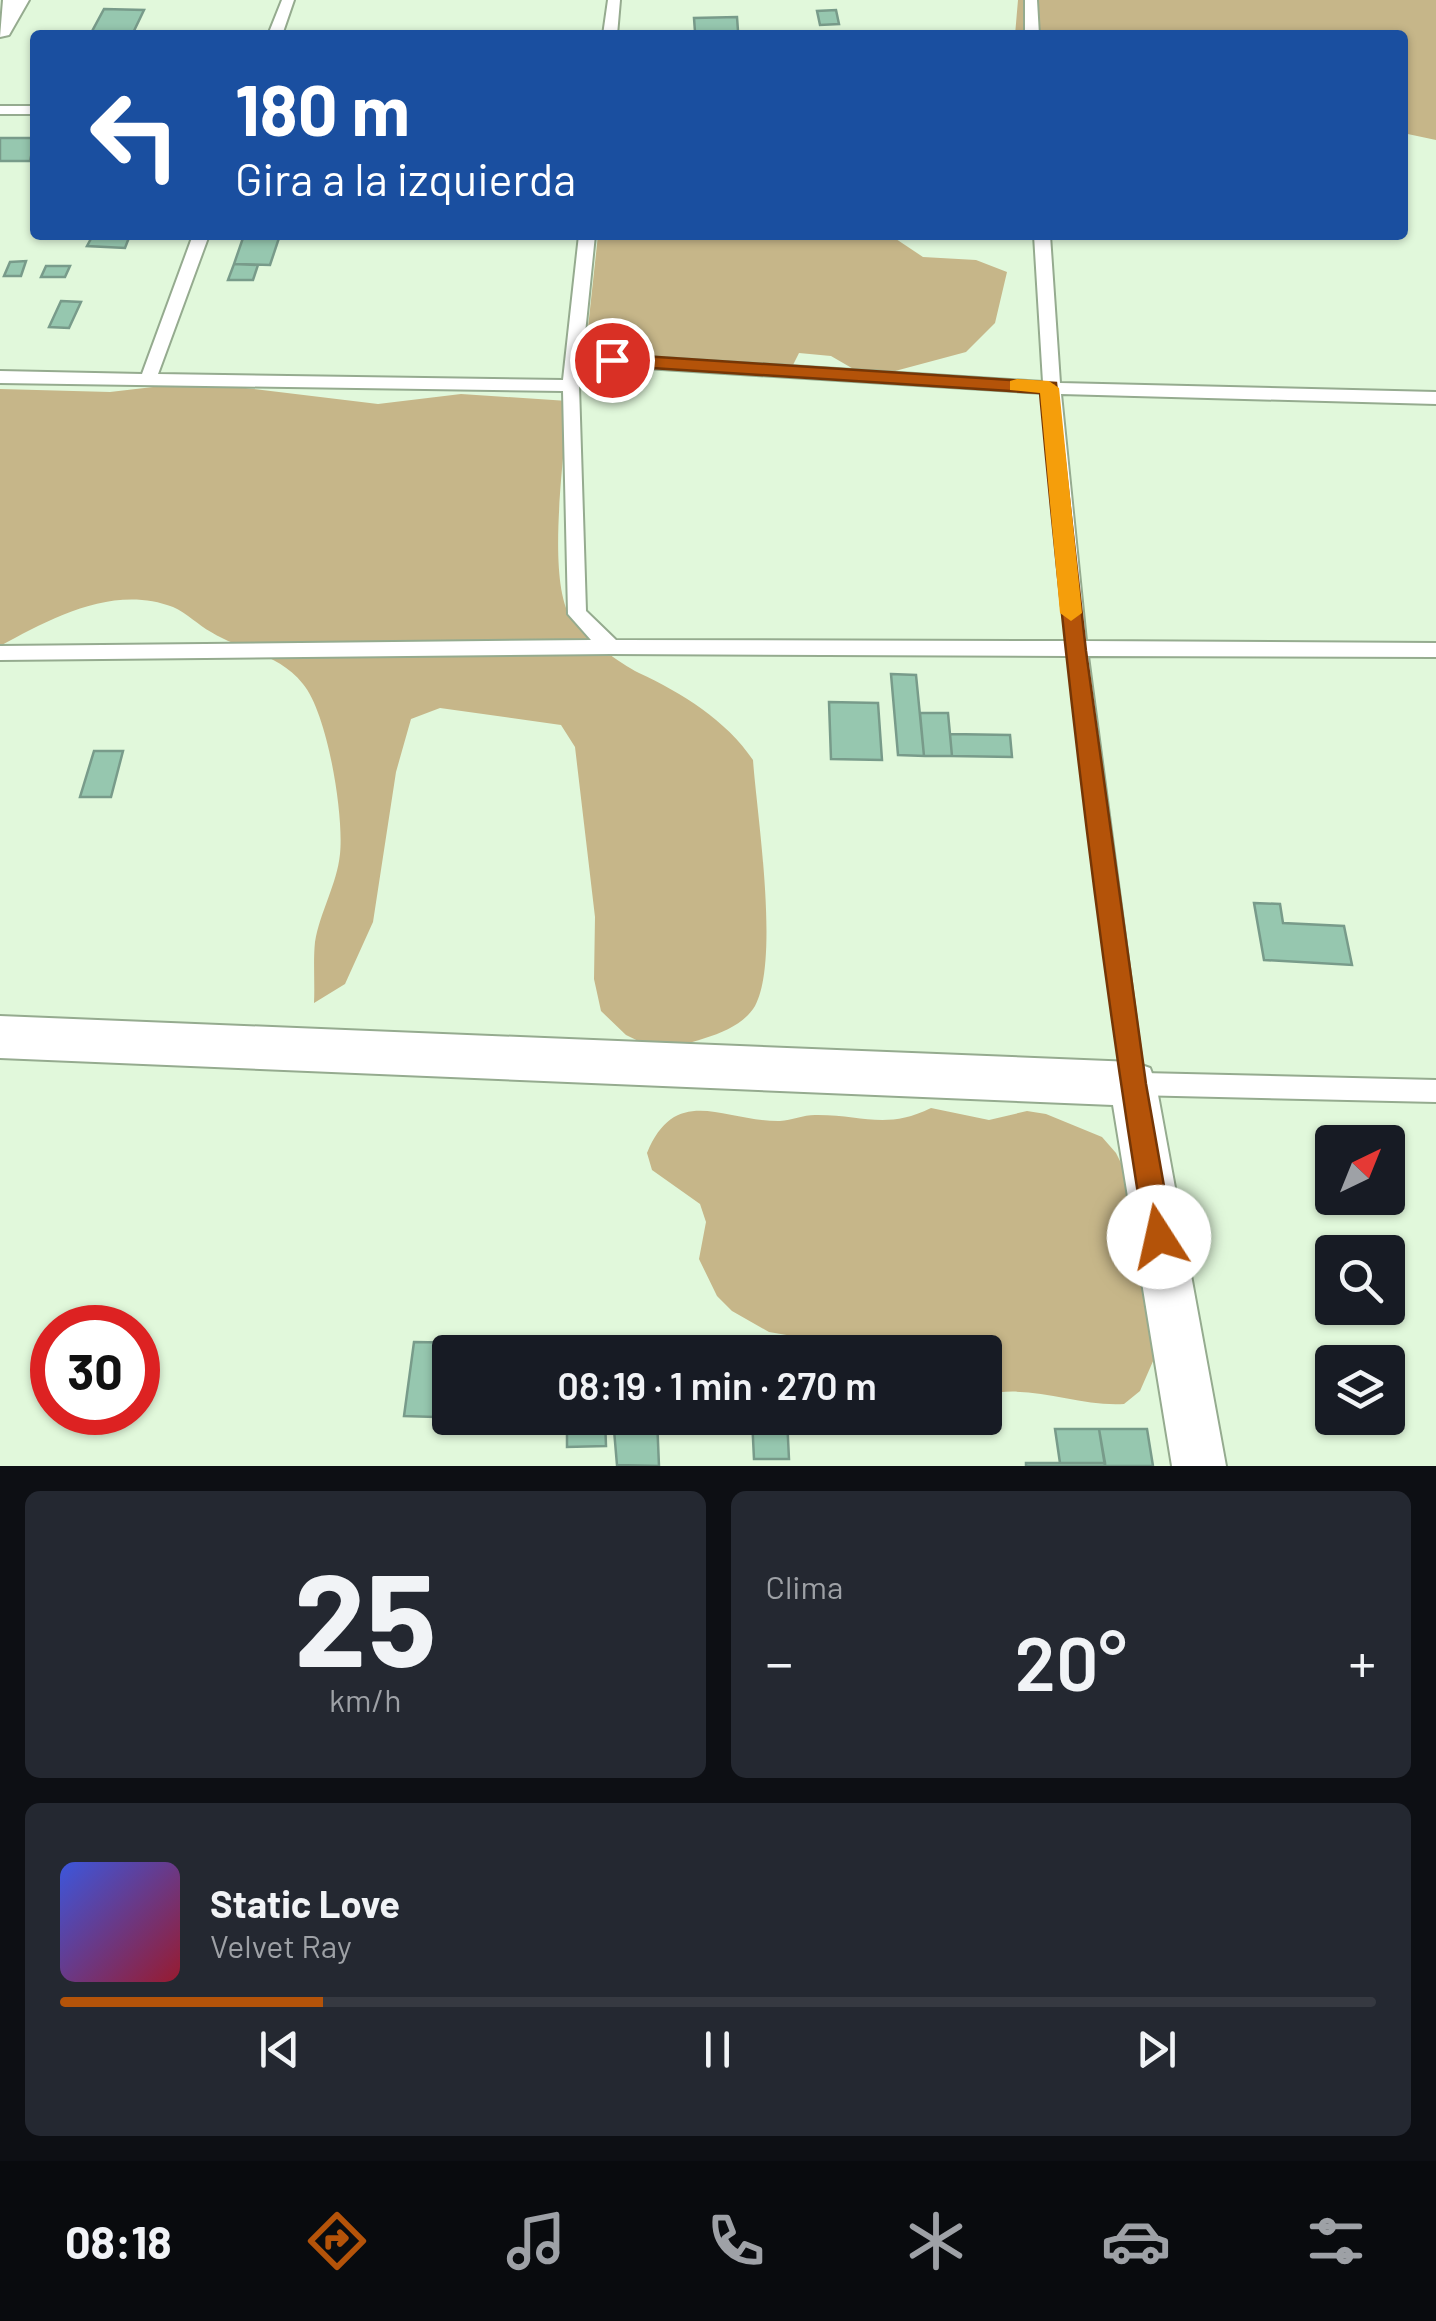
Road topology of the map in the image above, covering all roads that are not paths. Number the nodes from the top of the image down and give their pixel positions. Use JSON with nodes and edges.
{"nodes":[{"id":1,"x":16,"y":0,"type":"edge"},
{"id":2,"x":288,"y":0,"type":"edge"},
{"id":3,"x":614,"y":0,"type":"edge"},
{"id":4,"x":1030,"y":0,"type":"edge"},
{"id":5,"x":0,"y":30,"type":"edge"},
{"id":6,"x":277,"y":30,"type":"edge"},
{"id":7,"x":611,"y":30,"type":"edge"},
{"id":8,"x":1032,"y":30,"type":"edge"},
{"id":9,"x":0,"y":110,"type":"edge"},
{"id":10,"x":30,"y":110,"type":"edge"},
{"id":11,"x":199,"y":240,"type":"edge"},
{"id":12,"x":586,"y":240,"type":"edge"},
{"id":13,"x":1042,"y":240,"type":"edge"},
{"id":14,"x":572,"y":358,"type":"junction"},
{"id":15,"x":0,"y":377,"type":"edge"},
{"id":16,"x":148,"y":380,"type":"junction"},
{"id":17,"x":571,"y":386,"type":"junction"},
{"id":18,"x":1049,"y":388,"type":"junction"},
{"id":19,"x":1436,"y":398,"type":"edge"},
{"id":20,"x":611,"y":647,"type":"junction"},
{"id":21,"x":1436,"y":650,"type":"edge"},
{"id":22,"x":1075,"y":651,"type":"junction"},
{"id":23,"x":0,"y":653,"type":"edge"},
{"id":24,"x":0,"y":1037,"type":"edge"},
{"id":25,"x":1133,"y":1084,"type":"junction"},
{"id":26,"x":1436,"y":1091,"type":"edge"},
{"id":27,"x":1198,"y":1466,"type":"edge"}],
"edges":[{"from":1,"to":5,"type":"street"},
{"from":2,"to":6,"type":"lane"},
{"from":3,"to":7,"type":"lane"},
{"from":4,"to":8,"type":"lane"},
{"from":9,"to":10,"type":"lane"},
{"from":11,"to":16,"type":"lane"},
{"from":12,"to":14,"type":"lane"},
{"from":13,"to":18,"type":"lane"},
{"from":14,"to":17,"type":"lane"},
{"from":14,"to":18,"type":"lane"},
{"from":15,"to":16,"type":"lane"},
{"from":16,"to":17,"type":"lane"},
{"from":17,"to":20,"type":"lane"},
{"from":18,"to":19,"type":"lane"},
{"from":18,"to":22,"type":"lane"},
{"from":20,"to":22,"type":"lane"},
{"from":20,"to":23,"type":"lane"},
{"from":21,"to":22,"type":"lane"},
{"from":22,"to":25,"type":"lane"},
{"from":24,"to":25,"type":"street"},
{"from":25,"to":26,"type":"lane"},
{"from":25,"to":27,"type":"street"}]}
